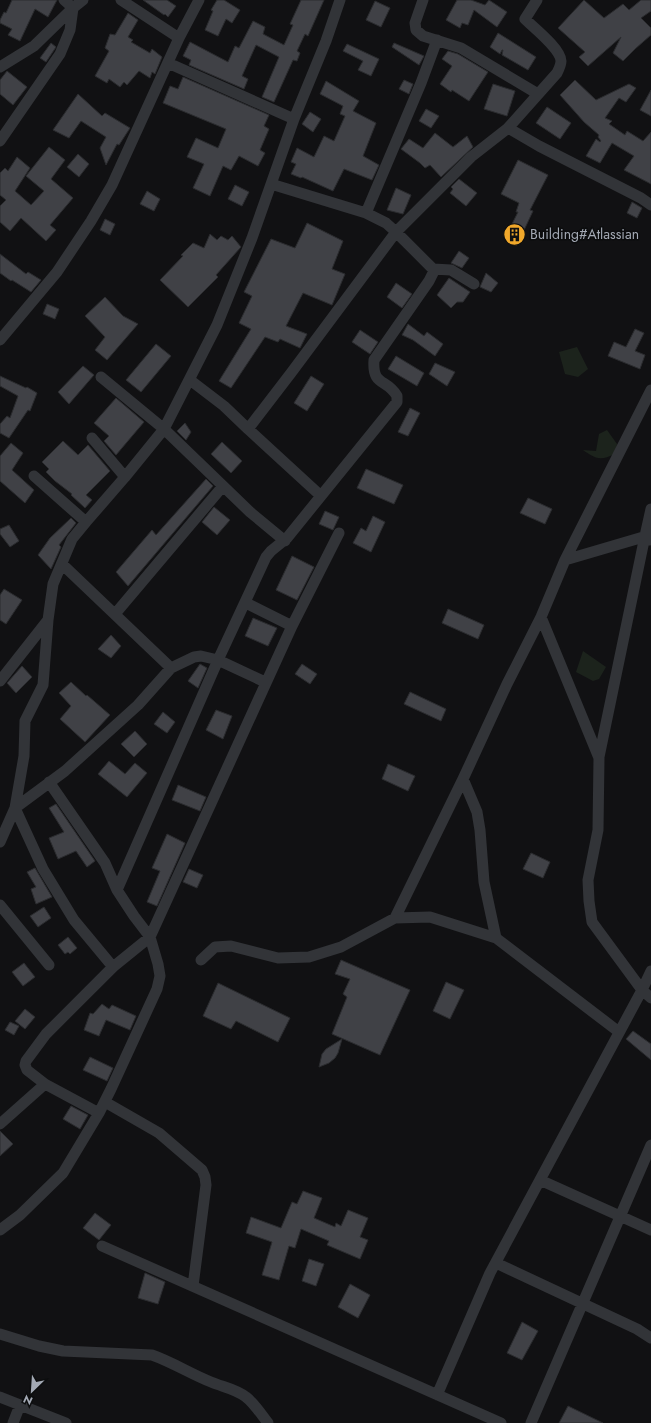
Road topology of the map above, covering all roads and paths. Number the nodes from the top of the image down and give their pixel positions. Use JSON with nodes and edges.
{"nodes":[{"id":1,"x":64,"y":0,"type":"edge"},
{"id":2,"x":83,"y":0,"type":"edge"},
{"id":3,"x":122,"y":0,"type":"edge"},
{"id":4,"x":199,"y":0,"type":"edge"},
{"id":5,"x":339,"y":0,"type":"edge"},
{"id":6,"x":423,"y":0,"type":"edge"},
{"id":7,"x":537,"y":0,"type":"edge"},
{"id":8,"x":73,"y":8,"type":"junction"},
{"id":9,"x":180,"y":38,"type":"junction"},
{"id":10,"x":437,"y":40,"type":"junction"},
{"id":11,"x":168,"y":63,"type":"junction"},
{"id":12,"x":0,"y":67,"type":"edge"},
{"id":13,"x":538,"y":94,"type":"junction"},
{"id":14,"x":294,"y":118,"type":"junction"},
{"id":15,"x":508,"y":128,"type":"junction"},
{"id":16,"x":0,"y":141,"type":"edge"},
{"id":17,"x":271,"y":184,"type":"junction"},
{"id":18,"x":651,"y":205,"type":"edge"},
{"id":19,"x":366,"y":213,"type":"junction"},
{"id":20,"x":396,"y":232,"type":"junction"},
{"id":21,"x":433,"y":269,"type":"junction"},
{"id":22,"x":474,"y":284,"type":"dead end"},
{"id":23,"x":0,"y":340,"type":"edge"},
{"id":24,"x":101,"y":377,"type":"dead end"},
{"id":25,"x":190,"y":380,"type":"junction"},
{"id":26,"x":651,"y":390,"type":"edge"},
{"id":27,"x":164,"y":429,"type":"junction"},
{"id":28,"x":248,"y":429,"type":"junction"},
{"id":29,"x":92,"y":438,"type":"dead end"},
{"id":30,"x":34,"y":476,"type":"dead end"},
{"id":31,"x":125,"y":477,"type":"junction"},
{"id":32,"x":223,"y":486,"type":"junction"},
{"id":33,"x":321,"y":496,"type":"junction"},
{"id":34,"x":651,"y":509,"type":"edge"},
{"id":35,"x":86,"y":522,"type":"junction"},
{"id":36,"x":339,"y":533,"type":"dead end"},
{"id":37,"x":649,"y":538,"type":"edge"},
{"id":38,"x":285,"y":541,"type":"junction"},
{"id":39,"x":565,"y":560,"type":"junction"},
{"id":40,"x":62,"y":564,"type":"junction"},
{"id":41,"x":246,"y":603,"type":"junction"},
{"id":42,"x":115,"y":614,"type":"junction"},
{"id":43,"x":542,"y":617,"type":"junction"},
{"id":44,"x":48,"y":620,"type":"junction"},
{"id":45,"x":292,"y":626,"type":"junction"},
{"id":46,"x":218,"y":660,"type":"junction"},
{"id":47,"x":171,"y":668,"type":"junction"},
{"id":48,"x":0,"y":681,"type":"edge"},
{"id":49,"x":266,"y":682,"type":"junction"},
{"id":50,"x":599,"y":758,"type":"junction"},
{"id":51,"x":463,"y":779,"type":"junction"},
{"id":52,"x":49,"y":782,"type":"junction"},
{"id":53,"x":15,"y":808,"type":"junction"},
{"id":54,"x":0,"y":842,"type":"edge"},
{"id":55,"x":117,"y":890,"type":"junction"},
{"id":56,"x":0,"y":905,"type":"edge"},
{"id":57,"x":395,"y":918,"type":"junction"},
{"id":58,"x":150,"y":937,"type":"junction"},
{"id":59,"x":496,"y":938,"type":"junction"},
{"id":60,"x":201,"y":960,"type":"dead end"},
{"id":61,"x":49,"y":965,"type":"dead end"},
{"id":62,"x":113,"y":967,"type":"junction"},
{"id":63,"x":651,"y":971,"type":"edge"},
{"id":64,"x":642,"y":990,"type":"junction"},
{"id":65,"x":651,"y":998,"type":"edge"},
{"id":66,"x":619,"y":1032,"type":"junction"},
{"id":67,"x":45,"y":1084,"type":"junction"},
{"id":68,"x":105,"y":1102,"type":"junction"},
{"id":69,"x":99,"y":1113,"type":"junction"},
{"id":70,"x":0,"y":1124,"type":"edge"},
{"id":71,"x":651,"y":1145,"type":"edge"},
{"id":72,"x":540,"y":1180,"type":"junction"},
{"id":73,"x":620,"y":1216,"type":"junction"},
{"id":74,"x":0,"y":1230,"type":"edge"},
{"id":75,"x":651,"y":1230,"type":"edge"},
{"id":76,"x":102,"y":1246,"type":"dead end"},
{"id":77,"x":496,"y":1264,"type":"junction"},
{"id":78,"x":193,"y":1286,"type":"junction"},
{"id":79,"x":582,"y":1303,"type":"junction"},
{"id":80,"x":0,"y":1334,"type":"edge"},
{"id":81,"x":651,"y":1338,"type":"edge"},
{"id":82,"x":437,"y":1395,"type":"junction"},
{"id":83,"x":0,"y":1397,"type":"edge"},
{"id":84,"x":20,"y":1405,"type":"junction"},
{"id":85,"x":13,"y":1423,"type":"edge"},
{"id":86,"x":66,"y":1423,"type":"edge"},
{"id":87,"x":268,"y":1423,"type":"edge"},
{"id":88,"x":501,"y":1423,"type":"edge"},
{"id":89,"x":531,"y":1423,"type":"edge"}],
"edges":[{"from":1,"to":8,"type":"street"},
{"from":2,"to":8,"type":"street"},
{"from":3,"to":9,"type":"street"},
{"from":4,"to":9,"type":"street"},
{"from":5,"to":14,"type":"street"},
{"from":6,"to":10,"type":"street"},
{"from":7,"to":13,"type":"street"},
{"from":8,"to":12,"type":"street"},
{"from":8,"to":16,"type":"street"},
{"from":9,"to":11,"type":"street"},
{"from":10,"to":13,"type":"street"},
{"from":10,"to":19,"type":"street"},
{"from":11,"to":14,"type":"street"},
{"from":11,"to":23,"type":"street"},
{"from":13,"to":15,"type":"street"},
{"from":14,"to":17,"type":"street"},
{"from":15,"to":18,"type":"street"},
{"from":15,"to":20,"type":"street"},
{"from":17,"to":19,"type":"street"},
{"from":17,"to":25,"type":"street"},
{"from":19,"to":20,"type":"street"},
{"from":20,"to":21,"type":"street"},
{"from":20,"to":28,"type":"street"},
{"from":21,"to":22,"type":"street"},
{"from":21,"to":33,"type":"street"},
{"from":24,"to":27,"type":"street"},
{"from":25,"to":27,"type":"street"},
{"from":25,"to":28,"type":"street"},
{"from":26,"to":39,"type":"street"},
{"from":27,"to":31,"type":"street"},
{"from":27,"to":32,"type":"street"},
{"from":28,"to":33,"type":"street"},
{"from":29,"to":31,"type":"street"},
{"from":30,"to":35,"type":"street"},
{"from":31,"to":35,"type":"street"},
{"from":32,"to":38,"type":"street"},
{"from":32,"to":42,"type":"street"},
{"from":33,"to":38,"type":"street"},
{"from":34,"to":37,"type":"street"},
{"from":35,"to":40,"type":"street"},
{"from":36,"to":45,"type":"street"},
{"from":37,"to":39,"type":"street"},
{"from":37,"to":50,"type":"street"},
{"from":38,"to":41,"type":"street"},
{"from":39,"to":43,"type":"street"},
{"from":40,"to":42,"type":"street"},
{"from":40,"to":44,"type":"street"},
{"from":41,"to":45,"type":"street"},
{"from":41,"to":46,"type":"street"},
{"from":42,"to":47,"type":"street"},
{"from":43,"to":50,"type":"street"},
{"from":43,"to":51,"type":"street"},
{"from":44,"to":48,"type":"street"},
{"from":44,"to":53,"type":"street"},
{"from":45,"to":49,"type":"street"},
{"from":46,"to":47,"type":"street"},
{"from":46,"to":49,"type":"street"},
{"from":46,"to":55,"type":"street"},
{"from":47,"to":52,"type":"street"},
{"from":49,"to":58,"type":"street"},
{"from":50,"to":64,"type":"street"},
{"from":51,"to":57,"type":"street"},
{"from":51,"to":59,"type":"street"},
{"from":52,"to":53,"type":"street"},
{"from":52,"to":55,"type":"street"},
{"from":53,"to":54,"type":"street"},
{"from":53,"to":62,"type":"street"},
{"from":55,"to":58,"type":"street"},
{"from":56,"to":61,"type":"street"},
{"from":57,"to":59,"type":"street"},
{"from":57,"to":60,"type":"street"},
{"from":58,"to":62,"type":"street"},
{"from":58,"to":68,"type":"street"},
{"from":59,"to":66,"type":"street"},
{"from":62,"to":67,"type":"street"},
{"from":63,"to":64,"type":"street"},
{"from":64,"to":65,"type":"street"},
{"from":64,"to":66,"type":"street"},
{"from":66,"to":72,"type":"street"},
{"from":67,"to":69,"type":"street"},
{"from":67,"to":70,"type":"street"},
{"from":68,"to":69,"type":"street"},
{"from":68,"to":78,"type":"street"},
{"from":69,"to":74,"type":"street"},
{"from":71,"to":73,"type":"street"},
{"from":72,"to":73,"type":"street"},
{"from":72,"to":77,"type":"street"},
{"from":73,"to":75,"type":"street"},
{"from":73,"to":79,"type":"street"},
{"from":76,"to":78,"type":"street"},
{"from":77,"to":79,"type":"street"},
{"from":77,"to":82,"type":"street"},
{"from":78,"to":82,"type":"street"},
{"from":79,"to":81,"type":"street"},
{"from":79,"to":89,"type":"street"},
{"from":80,"to":87,"type":"street"},
{"from":82,"to":88,"type":"street"},
{"from":83,"to":84,"type":"street"},
{"from":84,"to":85,"type":"street"},
{"from":84,"to":86,"type":"street"}]}
